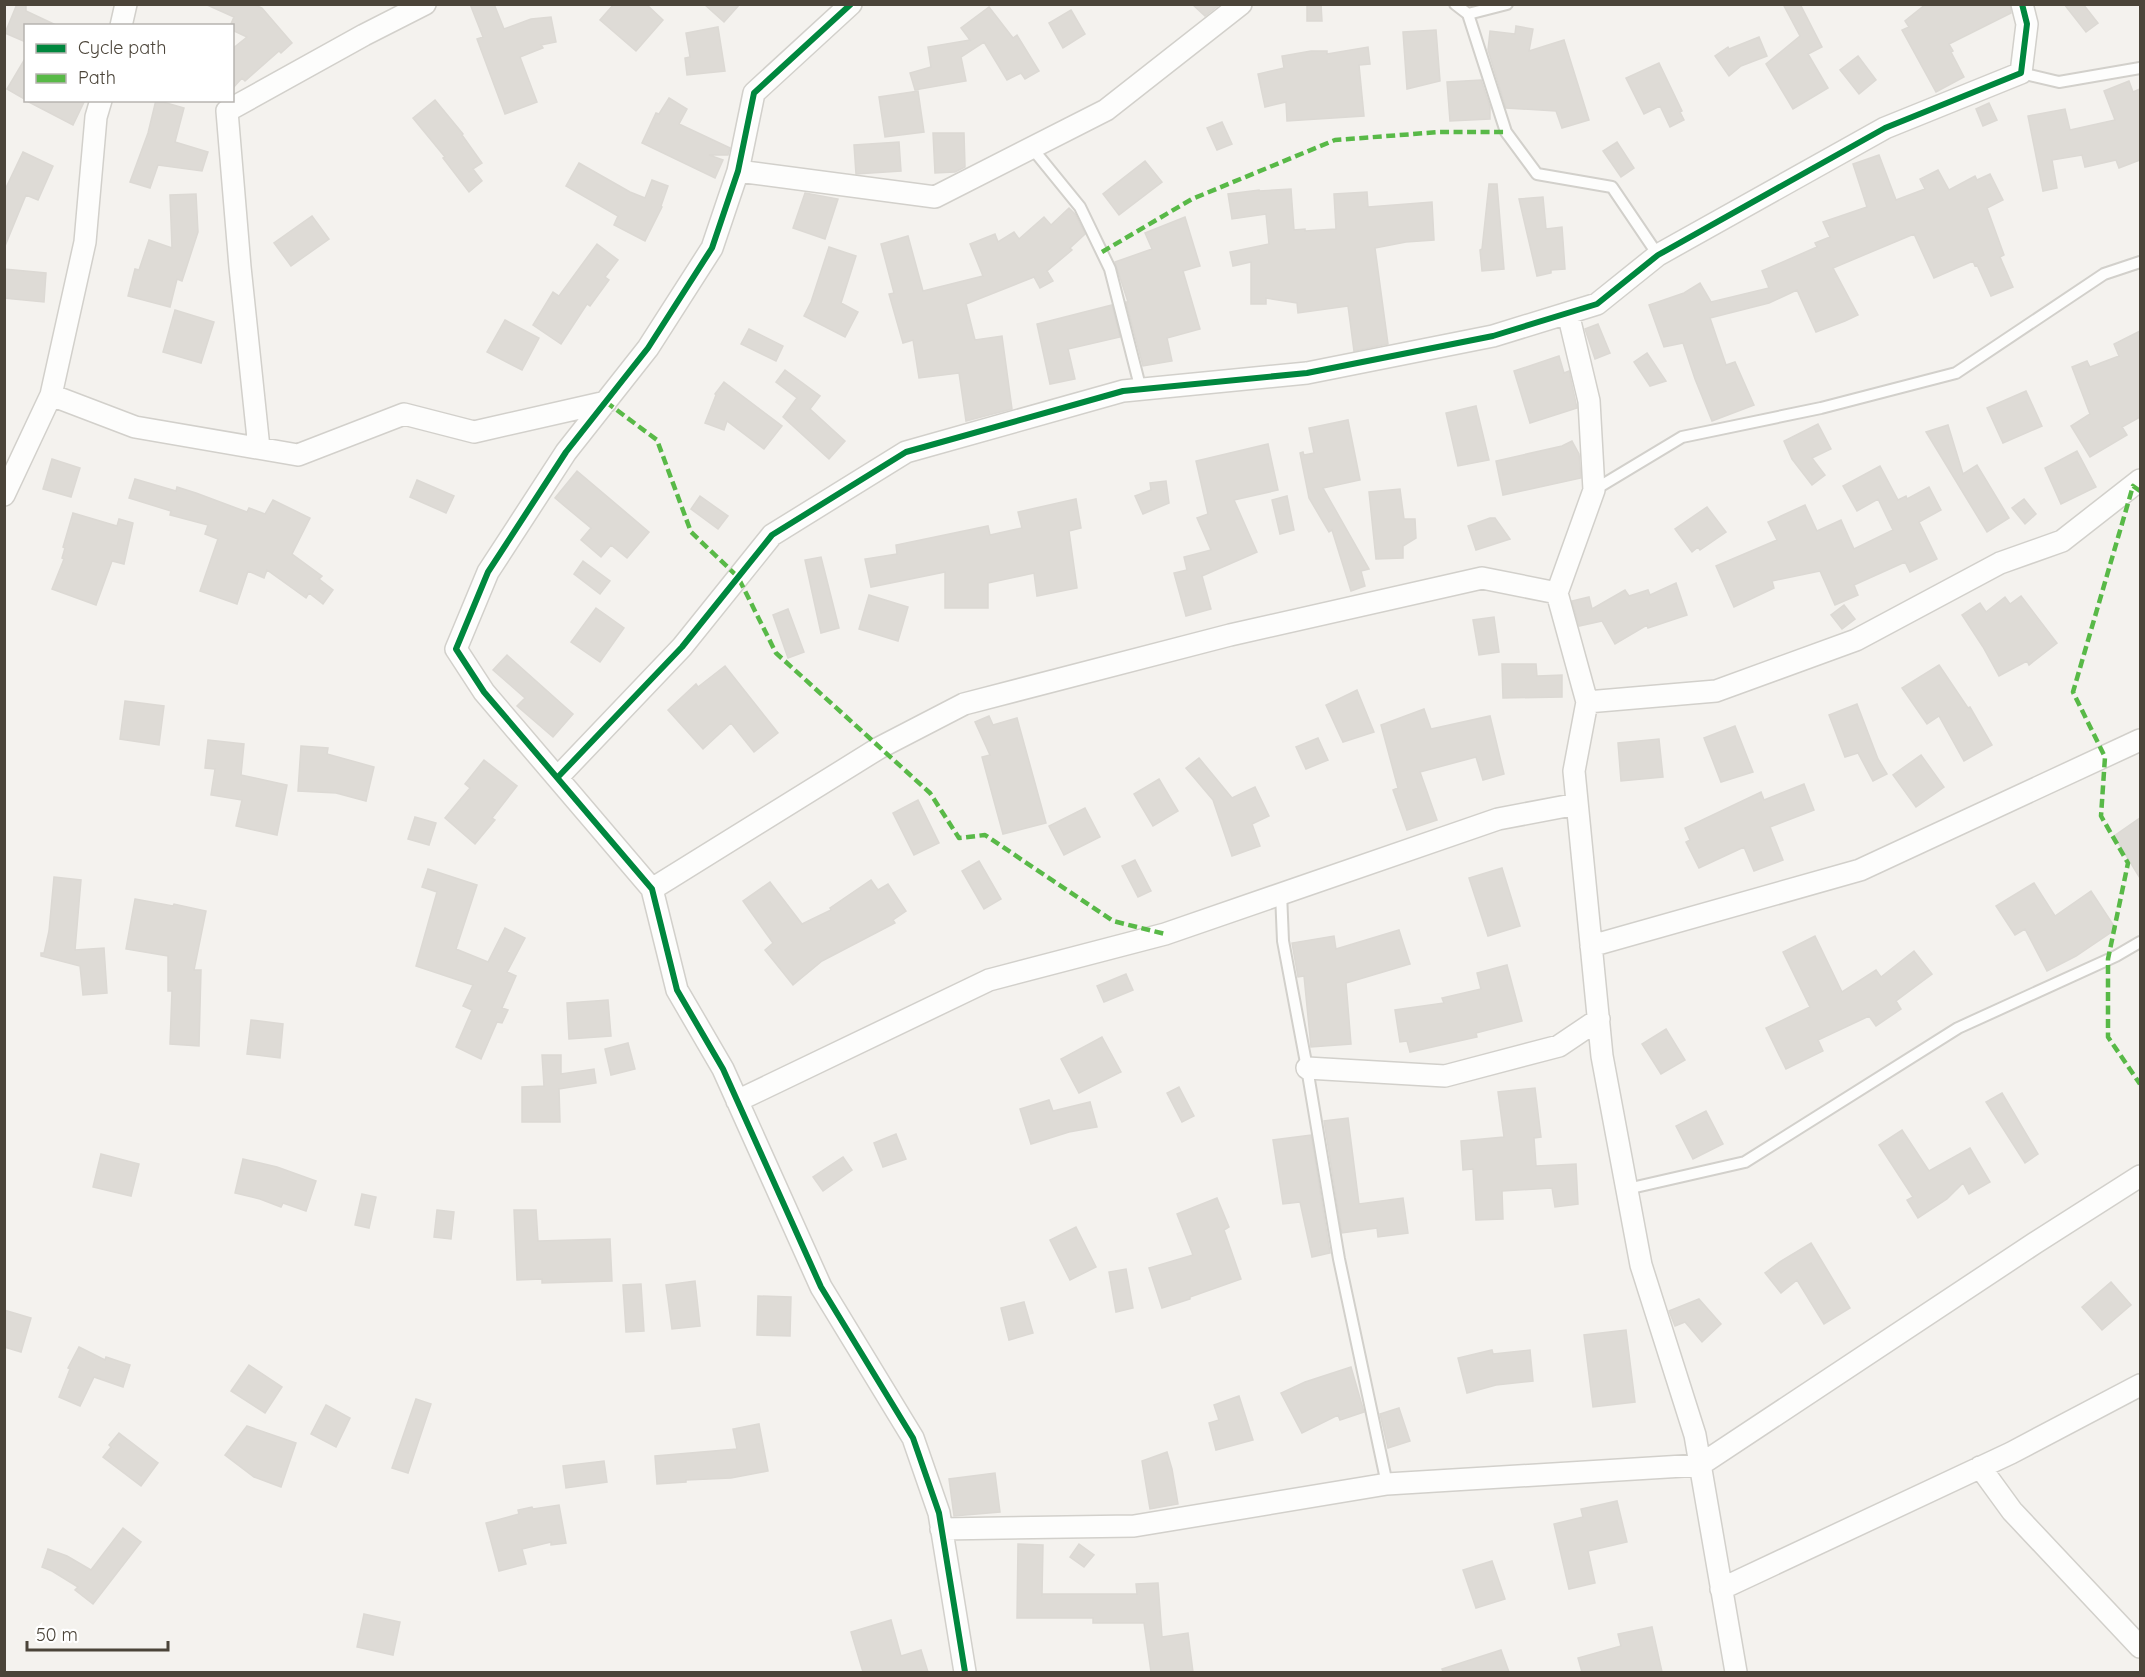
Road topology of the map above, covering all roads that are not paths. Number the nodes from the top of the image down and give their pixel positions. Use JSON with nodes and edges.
{"nodes":[{"id":1,"x":126,"y":4,"type":"edge"},
{"id":2,"x":425,"y":4,"type":"edge"},
{"id":3,"x":851,"y":4,"type":"edge"},
{"id":4,"x":1241,"y":4,"type":"edge"},
{"id":5,"x":1455,"y":4,"type":"edge"},
{"id":6,"x":1507,"y":4,"type":"edge"},
{"id":7,"x":2022,"y":4,"type":"edge"},
{"id":8,"x":1468,"y":14,"type":"junction"},
{"id":9,"x":121,"y":24,"type":"edge"},
{"id":10,"x":2140,"y":68,"type":"edge"},
{"id":11,"x":2021,"y":73,"type":"junction"},
{"id":12,"x":100,"y":102,"type":"edge"},
{"id":13,"x":1032,"y":147,"type":"junction"},
{"id":14,"x":738,"y":171,"type":"junction"},
{"id":15,"x":1658,"y":255,"type":"junction"},
{"id":16,"x":2140,"y":262,"type":"edge"},
{"id":17,"x":1568,"y":313,"type":"junction"},
{"id":18,"x":1141,"y":390,"type":"junction"},
{"id":19,"x":51,"y":395,"type":"junction"},
{"id":20,"x":606,"y":402,"type":"junction"},
{"id":21,"x":259,"y":448,"type":"junction"},
{"id":22,"x":2140,"y":480,"type":"edge"},
{"id":23,"x":1594,"y":490,"type":"junction"},
{"id":24,"x":4,"y":495,"type":"edge"},
{"id":25,"x":1557,"y":593,"type":"junction"},
{"id":26,"x":1587,"y":702,"type":"junction"},
{"id":27,"x":2140,"y":740,"type":"edge"},
{"id":28,"x":558,"y":777,"type":"junction"},
{"id":29,"x":1577,"y":804,"type":"junction"},
{"id":30,"x":652,"y":889,"type":"junction"},
{"id":31,"x":1281,"y":893,"type":"junction"},
{"id":32,"x":2140,"y":942,"type":"edge"},
{"id":33,"x":1591,"y":946,"type":"junction"},
{"id":34,"x":1599,"y":1019,"type":"junction"},
{"id":35,"x":1307,"y":1068,"type":"junction"},
{"id":36,"x":737,"y":1101,"type":"junction"},
{"id":37,"x":2140,"y":1176,"type":"edge"},
{"id":38,"x":1627,"y":1189,"type":"junction"},
{"id":39,"x":2140,"y":1385,"type":"edge"},
{"id":40,"x":1700,"y":1465,"type":"junction"},
{"id":41,"x":1980,"y":1467,"type":"junction"},
{"id":42,"x":1387,"y":1484,"type":"junction"},
{"id":43,"x":941,"y":1529,"type":"junction"},
{"id":44,"x":1721,"y":1589,"type":"junction"},
{"id":45,"x":2140,"y":1647,"type":"edge"},
{"id":46,"x":965,"y":1672,"type":"edge"},
{"id":47,"x":1736,"y":1672,"type":"edge"}],
"edges":[{"from":1,"to":9,"type":"street"},
{"from":2,"to":21,"type":"street"},
{"from":3,"to":14,"type":"street"},
{"from":4,"to":13,"type":"street"},
{"from":5,"to":8,"type":"lane"},
{"from":6,"to":8,"type":"lane"},
{"from":7,"to":11,"type":"street"},
{"from":8,"to":15,"type":"lane"},
{"from":10,"to":11,"type":"lane"},
{"from":11,"to":15,"type":"street"},
{"from":12,"to":19,"type":"street"},
{"from":13,"to":14,"type":"street"},
{"from":13,"to":18,"type":"lane"},
{"from":14,"to":20,"type":"street"},
{"from":15,"to":17,"type":"street"},
{"from":16,"to":23,"type":"lane"},
{"from":17,"to":18,"type":"street"},
{"from":17,"to":23,"type":"street"},
{"from":18,"to":28,"type":"street"},
{"from":19,"to":21,"type":"street"},
{"from":19,"to":24,"type":"street"},
{"from":20,"to":21,"type":"street"},
{"from":20,"to":28,"type":"street"},
{"from":22,"to":26,"type":"street"},
{"from":23,"to":25,"type":"street"},
{"from":25,"to":26,"type":"street"},
{"from":25,"to":30,"type":"street"},
{"from":26,"to":29,"type":"street"},
{"from":27,"to":33,"type":"street"},
{"from":28,"to":30,"type":"street"},
{"from":29,"to":31,"type":"street"},
{"from":29,"to":33,"type":"street"},
{"from":30,"to":36,"type":"street"},
{"from":31,"to":35,"type":"lane"},
{"from":31,"to":36,"type":"street"},
{"from":32,"to":38,"type":"lane"},
{"from":33,"to":34,"type":"street"},
{"from":34,"to":35,"type":"street"},
{"from":34,"to":38,"type":"street"},
{"from":35,"to":42,"type":"lane"},
{"from":36,"to":43,"type":"street"},
{"from":37,"to":40,"type":"street"},
{"from":38,"to":40,"type":"street"},
{"from":39,"to":41,"type":"street"},
{"from":40,"to":42,"type":"street"},
{"from":40,"to":44,"type":"street"},
{"from":41,"to":44,"type":"street"},
{"from":41,"to":45,"type":"street"},
{"from":42,"to":43,"type":"street"},
{"from":43,"to":46,"type":"street"},
{"from":44,"to":47,"type":"street"}]}
